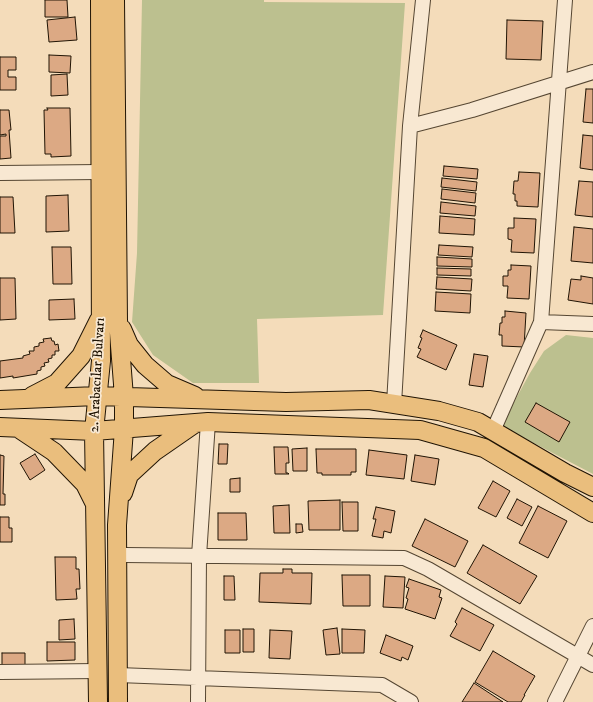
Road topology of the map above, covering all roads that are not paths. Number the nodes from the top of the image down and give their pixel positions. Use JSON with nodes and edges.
{"nodes":[{"id":1,"x":100,"y":0,"type":"edge"},
{"id":2,"x":115,"y":0,"type":"edge"},
{"id":3,"x":423,"y":0,"type":"edge"},
{"id":4,"x":565,"y":0,"type":"edge"},
{"id":5,"x":593,"y":72,"type":"edge"},
{"id":6,"x":560,"y":82,"type":"junction"},
{"id":7,"x":410,"y":126,"type":"junction"},
{"id":8,"x":0,"y":172,"type":"edge"},
{"id":9,"x":100,"y":172,"type":"junction"},
{"id":10,"x":101,"y":316,"type":"junction"},
{"id":11,"x":118,"y":320,"type":"junction"},
{"id":12,"x":541,"y":322,"type":"junction"},
{"id":13,"x":593,"y":324,"type":"edge"},
{"id":14,"x":97,"y":396,"type":"junction"},
{"id":15,"x":124,"y":397,"type":"junction"},
{"id":16,"x":28,"y":399,"type":"junction"},
{"id":17,"x":203,"y":399,"type":"junction"},
{"id":18,"x":0,"y":400,"type":"edge"},
{"id":19,"x":394,"y":404,"type":"junction"},
{"id":20,"x":202,"y":422,"type":"junction"},
{"id":21,"x":9,"y":427,"type":"edge"},
{"id":22,"x":124,"y":429,"type":"junction"},
{"id":23,"x":94,"y":430,"type":"junction"},
{"id":24,"x":493,"y":431,"type":"junction"},
{"id":25,"x":593,"y":487,"type":"edge"},
{"id":26,"x":96,"y":506,"type":"junction"},
{"id":27,"x":118,"y":509,"type":"junction"},
{"id":28,"x":593,"y":513,"type":"edge"},
{"id":29,"x":125,"y":556,"type":"dead end"},
{"id":30,"x":199,"y":556,"type":"junction"},
{"id":31,"x":593,"y":626,"type":"edge"},
{"id":32,"x":578,"y":657,"type":"junction"},
{"id":33,"x":593,"y":665,"type":"edge"},
{"id":34,"x":98,"y":671,"type":"junction"},
{"id":35,"x":0,"y":672,"type":"edge"},
{"id":36,"x":118,"y":675,"type":"junction"},
{"id":37,"x":198,"y":679,"type":"junction"},
{"id":38,"x":98,"y":702,"type":"edge"},
{"id":39,"x":118,"y":702,"type":"edge"},
{"id":40,"x":198,"y":702,"type":"edge"},
{"id":41,"x":411,"y":702,"type":"edge"},
{"id":42,"x":555,"y":702,"type":"edge"}],
"edges":[{"from":1,"to":9,"type":"main road","name":"2. Arabacılar Bulvarı"},
{"from":2,"to":11,"type":"main road","name":"2. Arabacılar Bulvarı"},
{"from":3,"to":7,"type":"street"},
{"from":4,"to":6,"type":"street"},
{"from":5,"to":6,"type":"street"},
{"from":6,"to":7,"type":"street"},
{"from":6,"to":12,"type":"street"},
{"from":7,"to":19,"type":"street"},
{"from":8,"to":9,"type":"street"},
{"from":9,"to":10,"type":"main road","name":"2. Arabacılar Bulvarı"},
{"from":10,"to":14,"type":"main road","name":"2. Arabacılar Bulvarı"},
{"from":10,"to":16,"type":"main road"},
{"from":11,"to":15,"type":"main road","name":"2. Arabacılar Bulvarı"},
{"from":11,"to":17,"type":"main road"},
{"from":12,"to":13,"type":"street"},
{"from":12,"to":24,"type":"street"},
{"from":14,"to":15,"type":"main road"},
{"from":14,"to":16,"type":"main road"},
{"from":14,"to":23,"type":"main road","name":"2. Arabacılar Bulvarı"},
{"from":15,"to":17,"type":"main road"},
{"from":15,"to":22,"type":"main road","name":"2. Arabacılar Bulvarı"},
{"from":16,"to":18,"type":"main road"},
{"from":17,"to":19,"type":"main road"},
{"from":19,"to":24,"type":"main road"},
{"from":20,"to":22,"type":"main road"},
{"from":20,"to":27,"type":"main road"},
{"from":20,"to":28,"type":"main road"},
{"from":20,"to":30,"type":"street"},
{"from":21,"to":23,"type":"main road"},
{"from":21,"to":26,"type":"main road"},
{"from":22,"to":23,"type":"main road"},
{"from":22,"to":27,"type":"main road","name":"2. Arabacılar Bulvarı"},
{"from":23,"to":26,"type":"main road","name":"2. Arabacılar Bulvarı"},
{"from":24,"to":25,"type":"main road"},
{"from":26,"to":34,"type":"main road","name":"2. Arabacılar Bulvarı"},
{"from":27,"to":36,"type":"main road"},
{"from":29,"to":30,"type":"street"},
{"from":30,"to":32,"type":"street"},
{"from":30,"to":37,"type":"street"},
{"from":31,"to":32,"type":"street"},
{"from":32,"to":33,"type":"street"},
{"from":32,"to":42,"type":"street"},
{"from":34,"to":35,"type":"street"},
{"from":34,"to":38,"type":"main road","name":"2. Arabacılar Bulvarı"},
{"from":36,"to":37,"type":"street"},
{"from":36,"to":39,"type":"main road"},
{"from":37,"to":40,"type":"street"},
{"from":37,"to":41,"type":"street"}]}
